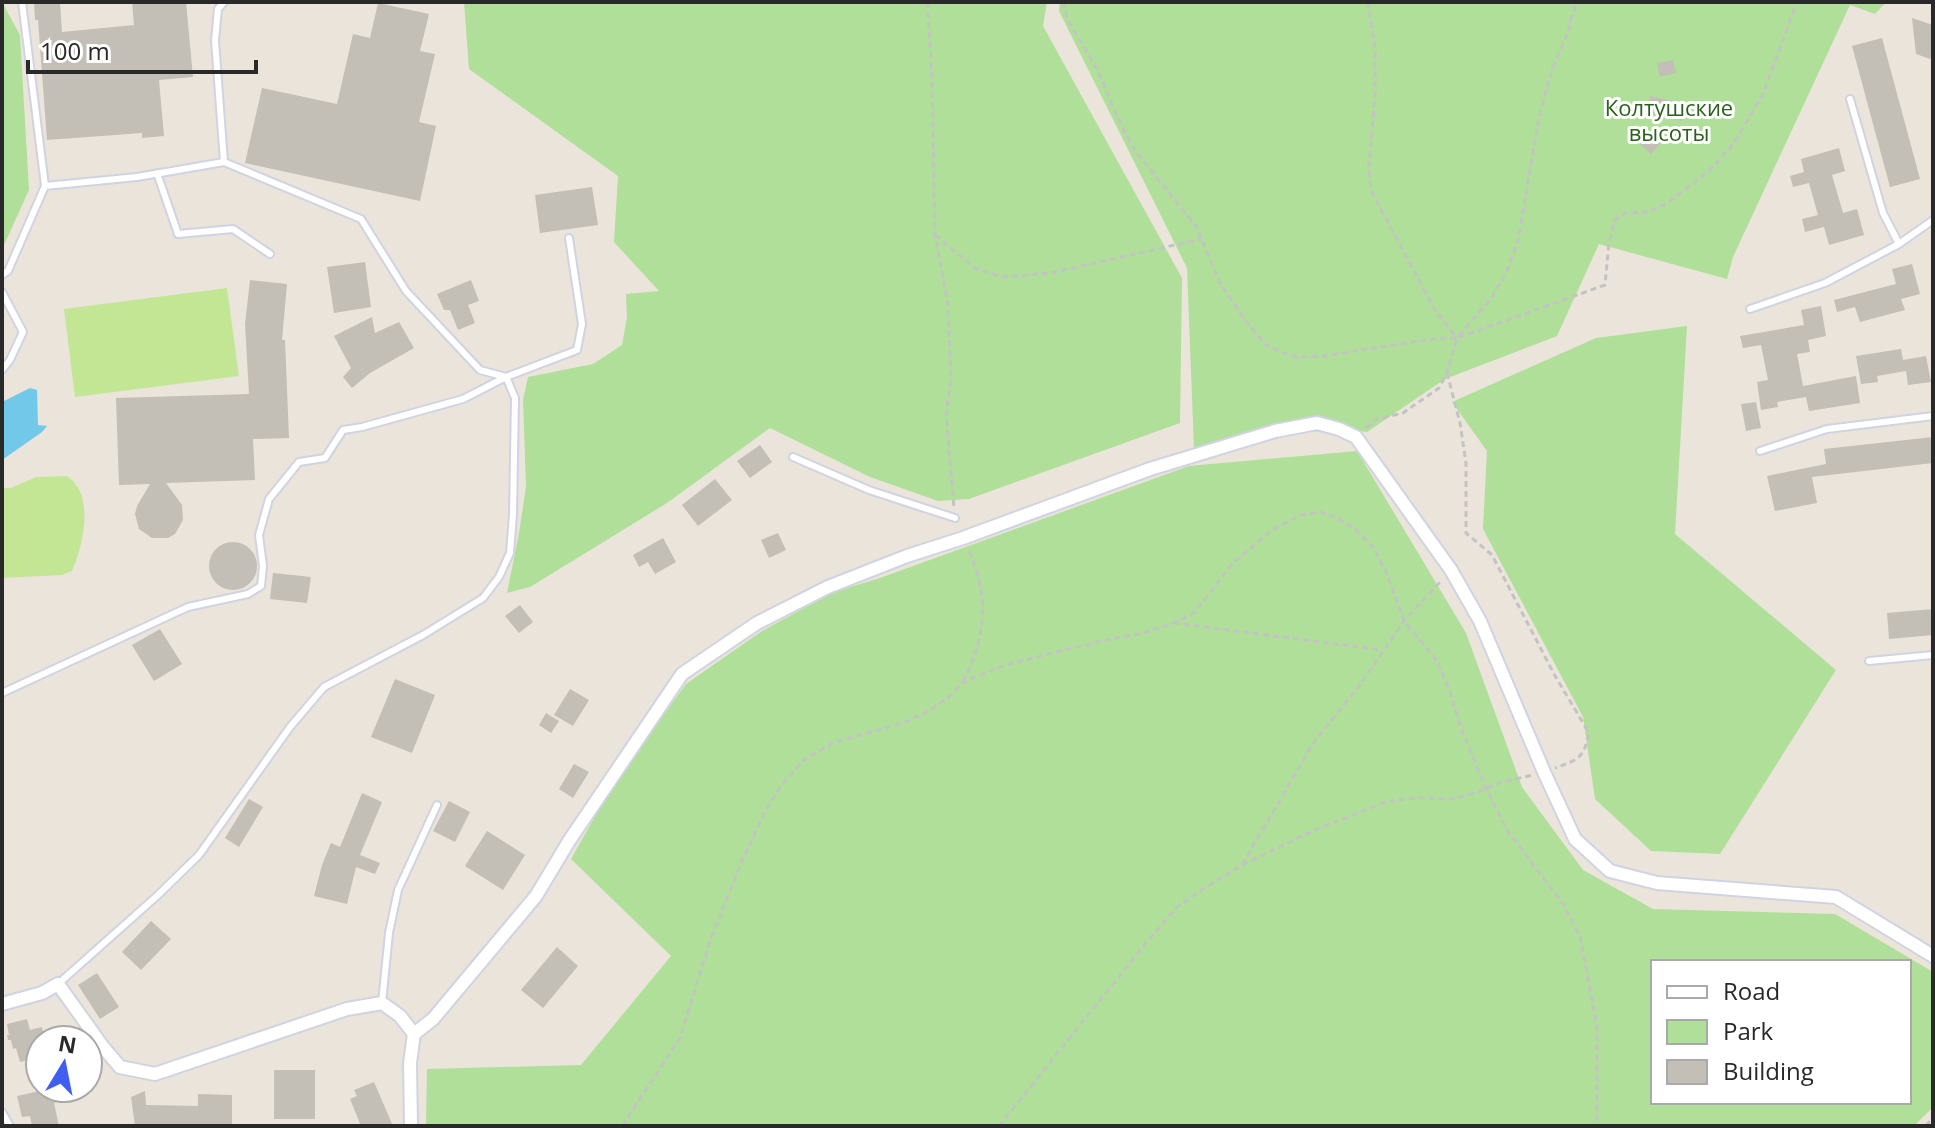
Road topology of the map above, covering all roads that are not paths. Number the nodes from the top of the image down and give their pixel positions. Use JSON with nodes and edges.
{"nodes":[{"id":1,"x":22,"y":2,"type":"edge"},
{"id":2,"x":224,"y":2,"type":"edge"},
{"id":3,"x":218,"y":5,"type":"edge"},
{"id":4,"x":1850,"y":99,"type":"dead end"},
{"id":5,"x":224,"y":162,"type":"junction"},
{"id":6,"x":157,"y":173,"type":"junction"},
{"id":7,"x":45,"y":186,"type":"junction"},
{"id":8,"x":1933,"y":220,"type":"edge"},
{"id":9,"x":569,"y":238,"type":"dead end"},
{"id":10,"x":1899,"y":244,"type":"junction"},
{"id":11,"x":270,"y":254,"type":"dead end"},
{"id":12,"x":2,"y":275,"type":"edge"},
{"id":13,"x":2,"y":292,"type":"edge"},
{"id":14,"x":1750,"y":309,"type":"dead end"},
{"id":15,"x":2,"y":370,"type":"edge"},
{"id":16,"x":506,"y":377,"type":"junction"},
{"id":17,"x":1933,"y":416,"type":"edge"},
{"id":18,"x":1760,"y":451,"type":"dead end"},
{"id":19,"x":793,"y":457,"type":"dead end"},
{"id":20,"x":955,"y":518,"type":"road end"},
{"id":21,"x":1933,"y":655,"type":"edge"},
{"id":22,"x":1869,"y":661,"type":"dead end"},
{"id":23,"x":2,"y":693,"type":"edge"},
{"id":24,"x":437,"y":805,"type":"dead end"},
{"id":25,"x":1933,"y":956,"type":"edge"},
{"id":26,"x":58,"y":984,"type":"junction"},
{"id":27,"x":382,"y":1003,"type":"junction"},
{"id":28,"x":2,"y":1004,"type":"edge"},
{"id":29,"x":414,"y":1034,"type":"junction"},
{"id":30,"x":2,"y":1112,"type":"edge"},
{"id":31,"x":10,"y":1126,"type":"edge"},
{"id":32,"x":411,"y":1126,"type":"edge"}],
"edges":[{"from":1,"to":7,"type":"lane"},
{"from":2,"to":3,"type":"lane"},
{"from":3,"to":5,"type":"lane"},
{"from":4,"to":10,"type":"lane"},
{"from":5,"to":6,"type":"lane"},
{"from":5,"to":16,"type":"lane"},
{"from":6,"to":7,"type":"lane"},
{"from":6,"to":11,"type":"lane"},
{"from":7,"to":12,"type":"lane"},
{"from":8,"to":10,"type":"lane"},
{"from":9,"to":16,"type":"lane"},
{"from":10,"to":14,"type":"lane"},
{"from":13,"to":15,"type":"lane"},
{"from":16,"to":23,"type":"lane"},
{"from":16,"to":26,"type":"lane"},
{"from":17,"to":18,"type":"lane"},
{"from":19,"to":20,"type":"lane"},
{"from":21,"to":22,"type":"lane"},
{"from":24,"to":27,"type":"lane"},
{"from":25,"to":29,"type":"street"},
{"from":26,"to":27,"type":"street"},
{"from":26,"to":28,"type":"street"},
{"from":27,"to":29,"type":"street"},
{"from":29,"to":32,"type":"street"},
{"from":30,"to":31,"type":"lane"}]}
